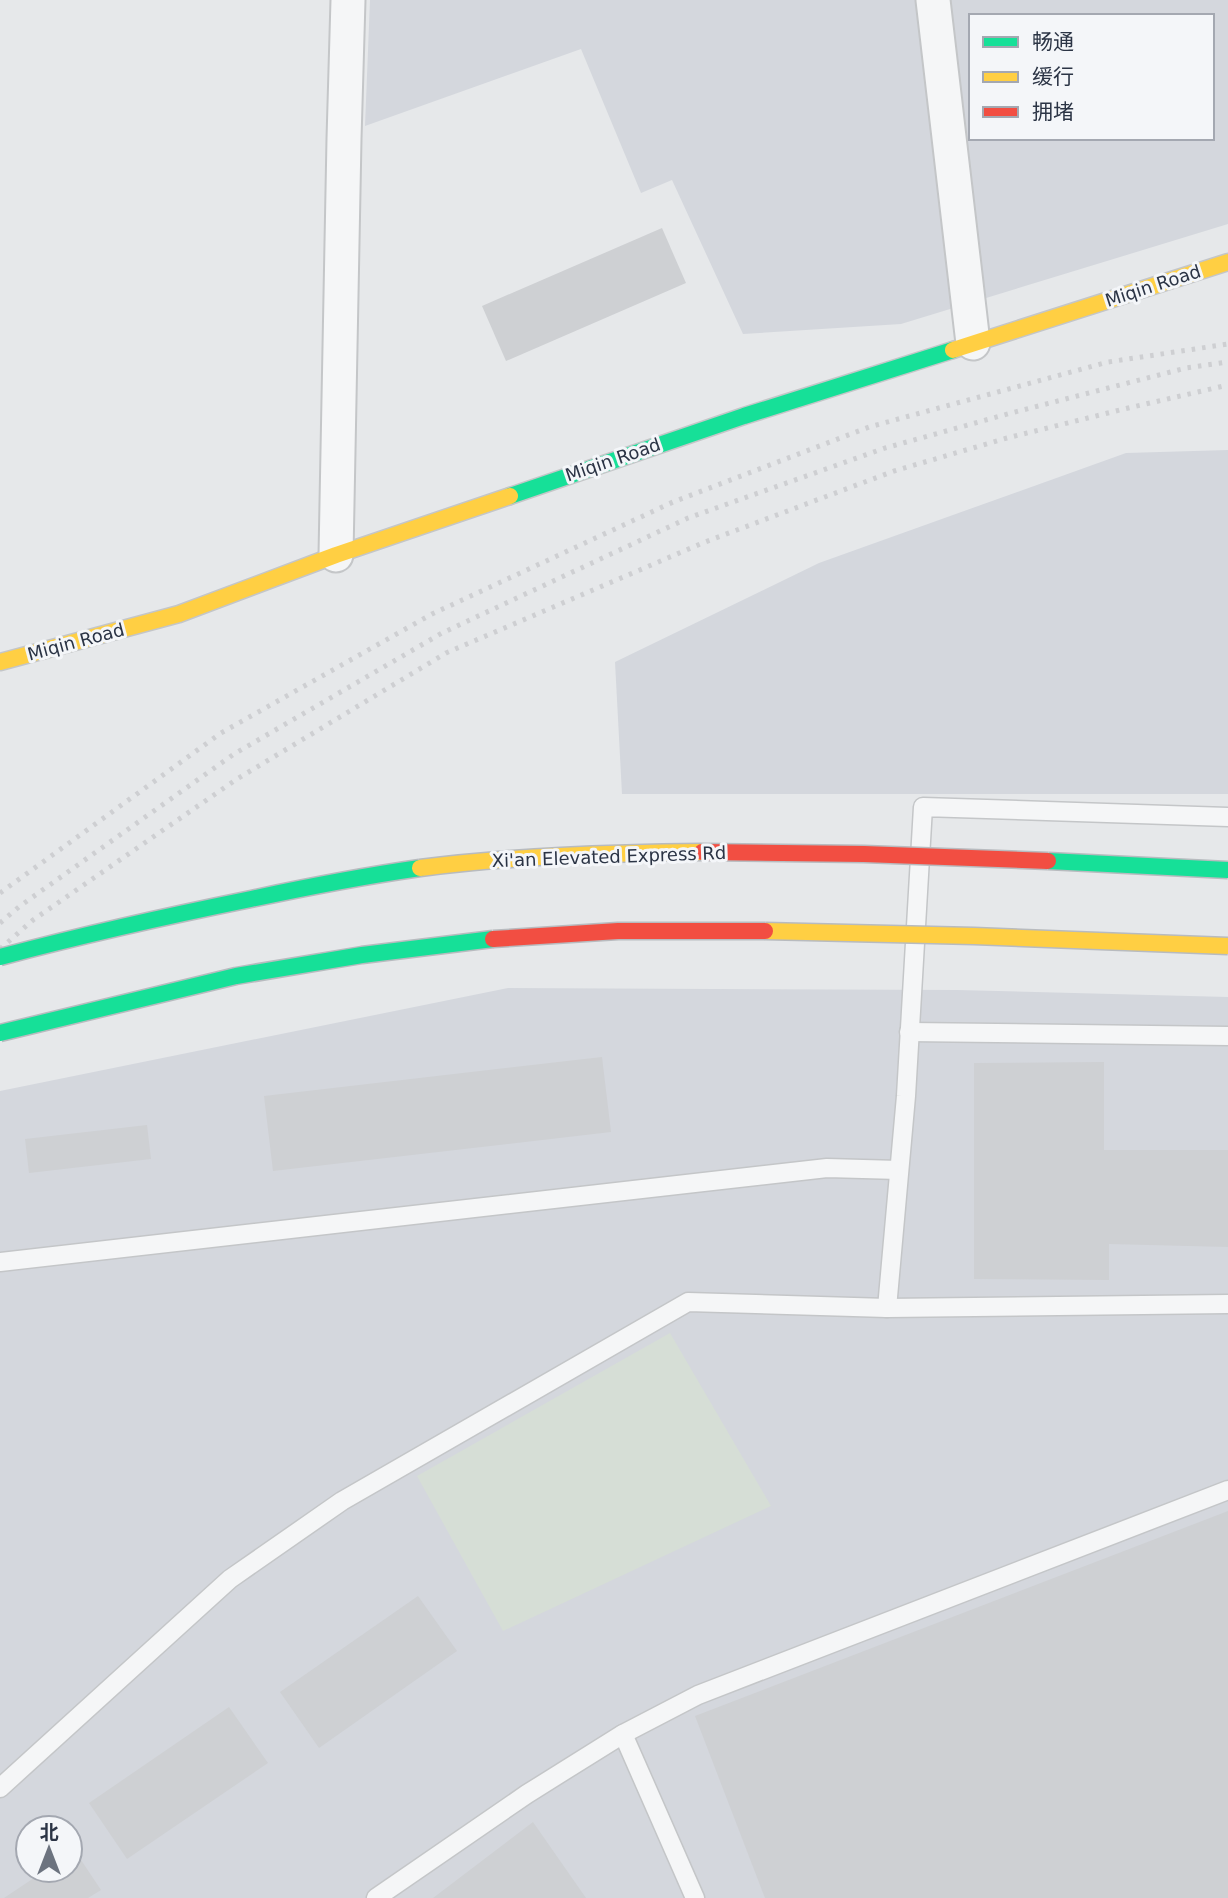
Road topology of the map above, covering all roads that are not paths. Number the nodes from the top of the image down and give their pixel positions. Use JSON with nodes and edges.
{"nodes":[{"id":1,"x":348,"y":0,"type":"edge"},
{"id":2,"x":933,"y":0,"type":"edge"},
{"id":3,"x":1228,"y":262,"type":"edge"},
{"id":4,"x":973,"y":343,"type":"junction"},
{"id":5,"x":336,"y":555,"type":"junction"},
{"id":6,"x":0,"y":662,"type":"edge"},
{"id":7,"x":1228,"y":817,"type":"edge"},
{"id":8,"x":1228,"y":870,"type":"edge"},
{"id":9,"x":1228,"y":946,"type":"edge"},
{"id":10,"x":0,"y":957,"type":"edge"},
{"id":11,"x":909,"y":1032,"type":"junction"},
{"id":12,"x":0,"y":1033,"type":"edge"},
{"id":13,"x":1228,"y":1036,"type":"edge"},
{"id":14,"x":899,"y":1170,"type":"junction"},
{"id":15,"x":0,"y":1262,"type":"edge"},
{"id":16,"x":1228,"y":1304,"type":"edge"},
{"id":17,"x":887,"y":1308,"type":"junction"},
{"id":18,"x":1228,"y":1490,"type":"edge"},
{"id":19,"x":623,"y":1734,"type":"junction"},
{"id":20,"x":0,"y":1788,"type":"edge"},
{"id":21,"x":376,"y":1898,"type":"edge"},
{"id":22,"x":695,"y":1898,"type":"edge"}],
"edges":[{"from":1,"to":5,"type":"street"},
{"from":2,"to":4,"type":"street"},
{"from":3,"to":4,"type":"main road","name":"Miqin Road"},
{"from":4,"to":5,"type":"main road","name":"Miqin Road"},
{"from":5,"to":6,"type":"main road","name":"Miqin Road"},
{"from":7,"to":11,"type":"lane"},
{"from":8,"to":10,"type":"main road","name":"Xi'an Elevated Express Rd","bridge":true},
{"from":9,"to":12,"type":"main road","bridge":true},
{"from":11,"to":13,"type":"lane"},
{"from":11,"to":14,"type":"lane"},
{"from":14,"to":15,"type":"lane"},
{"from":14,"to":17,"type":"lane"},
{"from":16,"to":17,"type":"lane"},
{"from":17,"to":20,"type":"lane"},
{"from":18,"to":19,"type":"lane"},
{"from":19,"to":21,"type":"lane"},
{"from":19,"to":22,"type":"lane"}]}
